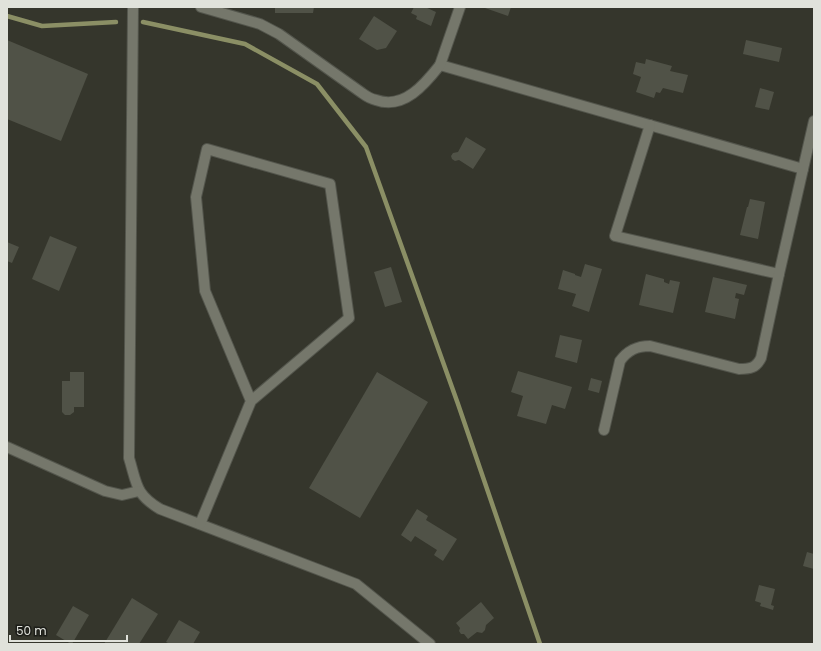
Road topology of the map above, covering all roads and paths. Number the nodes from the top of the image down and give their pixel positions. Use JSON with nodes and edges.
{"nodes":[{"id":1,"x":133,"y":7,"type":"edge"},
{"id":2,"x":201,"y":7,"type":"edge"},
{"id":3,"x":460,"y":7,"type":"edge"},
{"id":4,"x":440,"y":64,"type":"junction"},
{"id":5,"x":814,"y":122,"type":"edge"},
{"id":6,"x":650,"y":125,"type":"junction"},
{"id":7,"x":803,"y":170,"type":"junction"},
{"id":8,"x":779,"y":274,"type":"junction"},
{"id":9,"x":251,"y":401,"type":"junction"},
{"id":10,"x":604,"y":430,"type":"dead end"},
{"id":11,"x":7,"y":447,"type":"edge"},
{"id":12,"x":139,"y":491,"type":"junction"},
{"id":13,"x":200,"y":524,"type":"junction"},
{"id":14,"x":430,"y":644,"type":"edge"}],
"edges":[{"from":1,"to":12,"type":"street"},
{"from":2,"to":4,"type":"street"},
{"from":3,"to":4,"type":"street"},
{"from":4,"to":6,"type":"street"},
{"from":5,"to":7,"type":"street"},
{"from":6,"to":7,"type":"street"},
{"from":6,"to":8,"type":"street"},
{"from":7,"to":8,"type":"street"},
{"from":8,"to":10,"type":"street"},
{"from":9,"to":9,"type":"street"},
{"from":9,"to":13,"type":"street"},
{"from":11,"to":12,"type":"street"},
{"from":12,"to":13,"type":"street"},
{"from":13,"to":14,"type":"street"}]}
